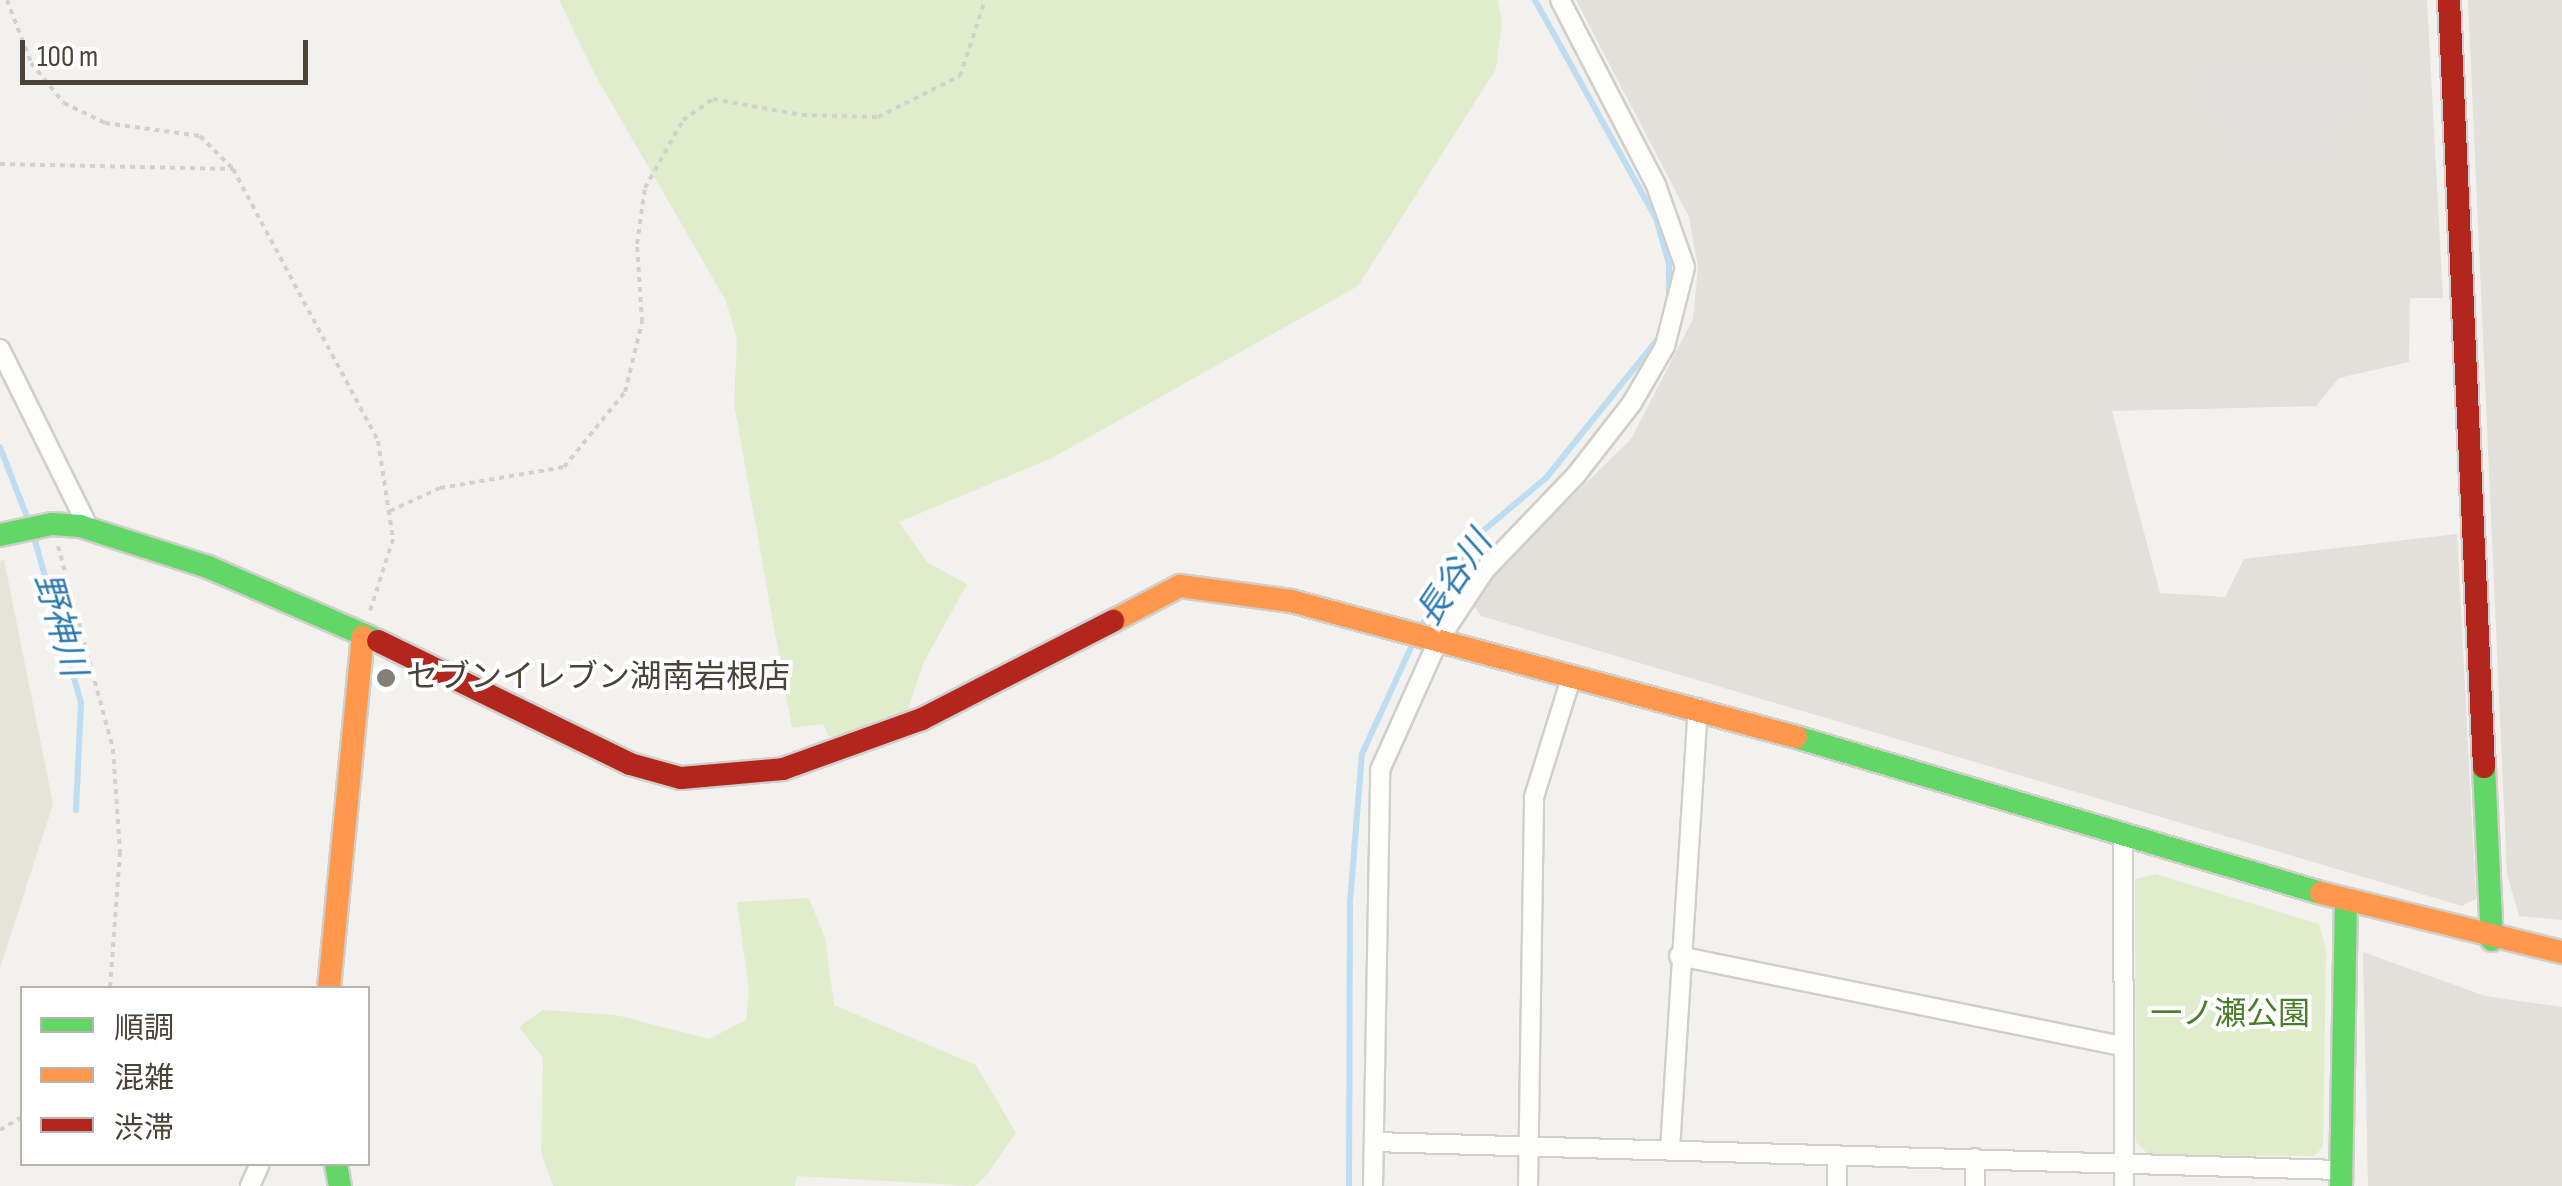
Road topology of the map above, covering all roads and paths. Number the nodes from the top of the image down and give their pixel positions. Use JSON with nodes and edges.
{"nodes":[{"id":1,"x":7,"y":0,"type":"edge"},
{"id":2,"x":985,"y":0,"type":"edge"},
{"id":3,"x":1560,"y":0,"type":"edge"},
{"id":4,"x":2449,"y":0,"type":"edge"},
{"id":5,"x":0,"y":164,"type":"edge"},
{"id":6,"x":232,"y":169,"type":"junction"},
{"id":7,"x":0,"y":349,"type":"edge"},
{"id":8,"x":390,"y":512,"type":"junction"},
{"id":9,"x":52,"y":524,"type":"junction"},
{"id":10,"x":88,"y":528,"type":"junction"},
{"id":11,"x":9,"y":532,"type":"edge"},
{"id":12,"x":363,"y":637,"type":"junction"},
{"id":13,"x":1438,"y":642,"type":"junction"},
{"id":14,"x":1572,"y":676,"type":"junction"},
{"id":15,"x":1698,"y":708,"type":"junction"},
{"id":16,"x":2123,"y":834,"type":"junction"},
{"id":17,"x":2346,"y":901,"type":"junction"},
{"id":18,"x":2492,"y":940,"type":"junction"},
{"id":19,"x":2562,"y":952,"type":"edge"},
{"id":20,"x":1678,"y":956,"type":"junction"},
{"id":21,"x":110,"y":986,"type":"edge"},
{"id":22,"x":329,"y":986,"type":"edge"},
{"id":23,"x":2122,"y":1046,"type":"junction"},
{"id":24,"x":1374,"y":1142,"type":"junction"},
{"id":25,"x":1528,"y":1146,"type":"junction"},
{"id":26,"x":1670,"y":1150,"type":"junction"},
{"id":27,"x":1836,"y":1155,"type":"junction"},
{"id":28,"x":1974,"y":1158,"type":"junction"},
{"id":29,"x":2124,"y":1162,"type":"junction"},
{"id":30,"x":2342,"y":1178,"type":"edge"},
{"id":31,"x":1372,"y":1186,"type":"edge"},
{"id":32,"x":1528,"y":1186,"type":"edge"},
{"id":33,"x":1836,"y":1186,"type":"edge"},
{"id":34,"x":1976,"y":1186,"type":"edge"},
{"id":35,"x":2124,"y":1186,"type":"edge"}],
"edges":[{"from":1,"to":6,"type":"path"},
{"from":2,"to":8,"type":"path"},
{"from":3,"to":13,"type":"street"},
{"from":4,"to":18,"type":"street"},
{"from":5,"to":6,"type":"path"},
{"from":6,"to":8,"type":"path"},
{"from":7,"to":10,"type":"street"},
{"from":8,"to":12,"type":"path"},
{"from":9,"to":10,"type":"street"},
{"from":9,"to":11,"type":"street"},
{"from":9,"to":21,"type":"path"},
{"from":10,"to":12,"type":"street"},
{"from":12,"to":13,"type":"street"},
{"from":12,"to":22,"type":"street"},
{"from":13,"to":14,"type":"street"},
{"from":13,"to":24,"type":"street"},
{"from":14,"to":15,"type":"street"},
{"from":14,"to":25,"type":"street"},
{"from":15,"to":16,"type":"street"},
{"from":15,"to":20,"type":"street"},
{"from":16,"to":17,"type":"street"},
{"from":16,"to":23,"type":"street"},
{"from":17,"to":18,"type":"street"},
{"from":17,"to":30,"type":"street"},
{"from":18,"to":19,"type":"street"},
{"from":20,"to":23,"type":"street"},
{"from":20,"to":26,"type":"street"},
{"from":23,"to":29,"type":"street"},
{"from":24,"to":25,"type":"street"},
{"from":24,"to":31,"type":"street"},
{"from":25,"to":26,"type":"street"},
{"from":25,"to":32,"type":"street"},
{"from":26,"to":27,"type":"street"},
{"from":27,"to":28,"type":"street"},
{"from":27,"to":33,"type":"street"},
{"from":28,"to":29,"type":"street"},
{"from":28,"to":34,"type":"street"},
{"from":29,"to":30,"type":"street"},
{"from":29,"to":35,"type":"street"}]}
